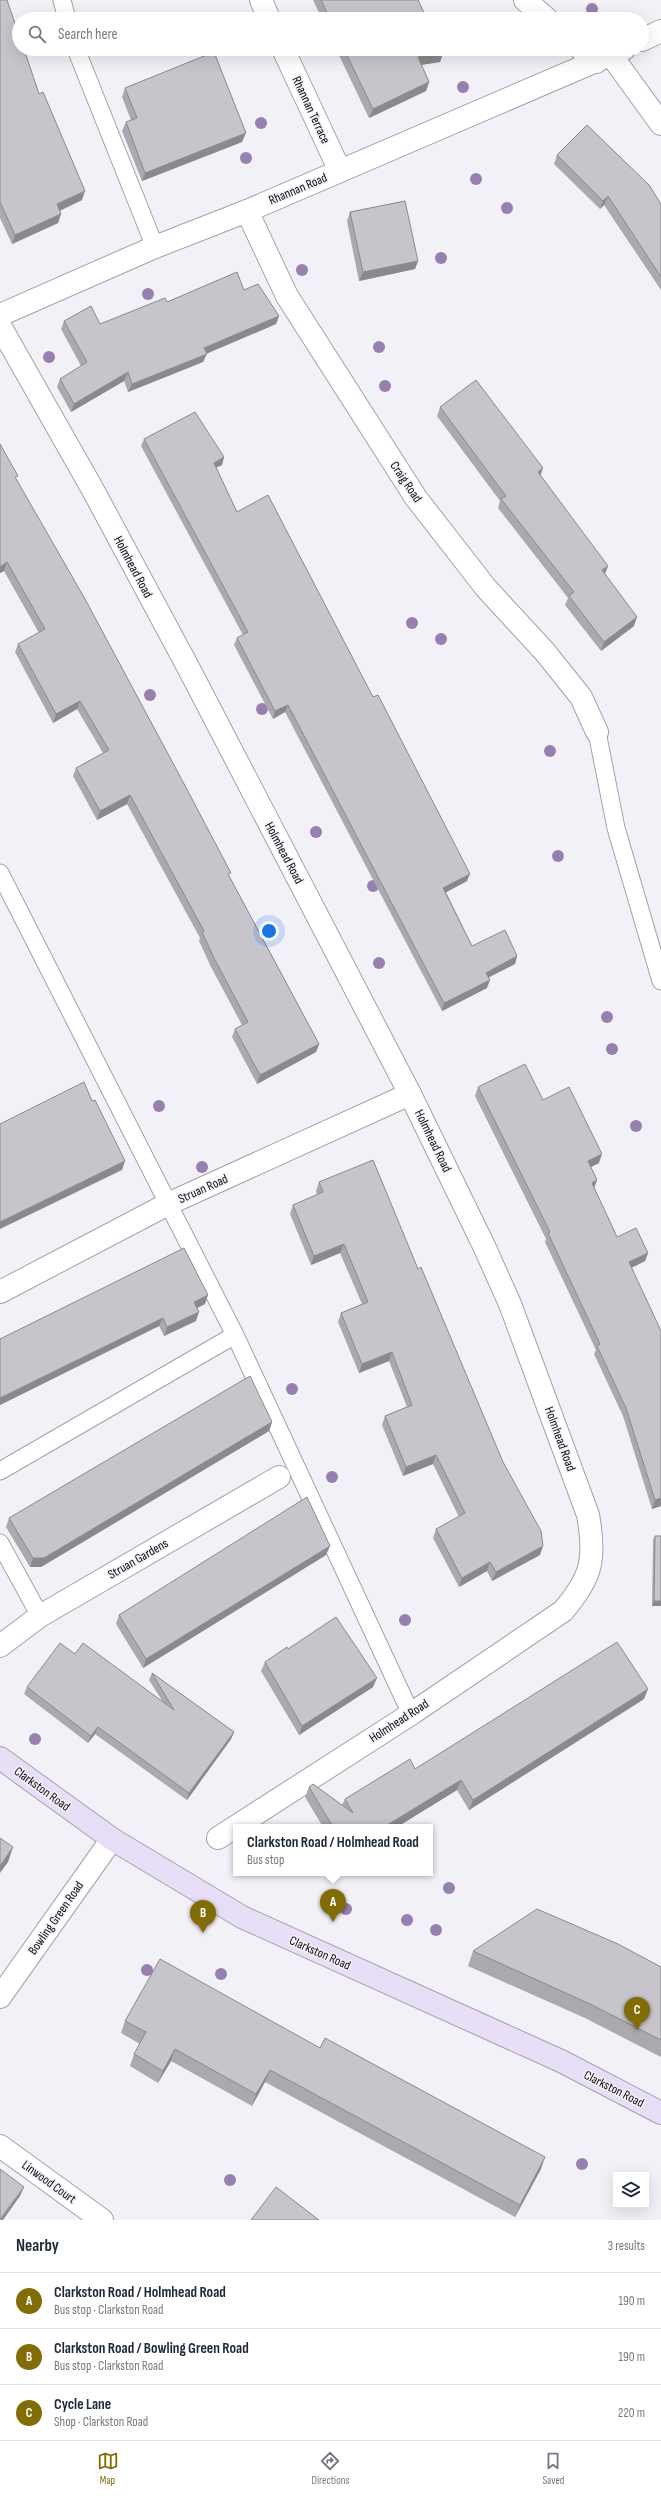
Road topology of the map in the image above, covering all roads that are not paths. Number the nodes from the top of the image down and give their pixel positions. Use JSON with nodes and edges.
{"nodes":[{"id":1,"x":62,"y":0,"type":"edge"},
{"id":2,"x":261,"y":0,"type":"edge"},
{"id":3,"x":525,"y":0,"type":"edge"},
{"id":4,"x":65,"y":12,"type":"edge"},
{"id":5,"x":266,"y":12,"type":"edge"},
{"id":6,"x":539,"y":12,"type":"edge"},
{"id":7,"x":661,"y":31,"type":"edge"},
{"id":8,"x":649,"y":37,"type":"edge"},
{"id":9,"x":79,"y":56,"type":"edge"},
{"id":10,"x":286,"y":56,"type":"edge"},
{"id":11,"x":599,"y":56,"type":"edge"},
{"id":12,"x":605,"y":56,"type":"edge"},
{"id":13,"x":661,"y":124,"type":"edge"},
{"id":14,"x":340,"y":172,"type":"junction"},
{"id":15,"x":247,"y":211,"type":"junction"},
{"id":16,"x":155,"y":247,"type":"junction"},
{"id":17,"x":0,"y":315,"type":"edge"},
{"id":18,"x":0,"y":326,"type":"edge"},
{"id":19,"x":597,"y":732,"type":"joint"},
{"id":20,"x":0,"y":874,"type":"edge"},
{"id":21,"x":661,"y":981,"type":"edge"},
{"id":22,"x":410,"y":1094,"type":"junction"},
{"id":23,"x":168,"y":1204,"type":"junction"},
{"id":24,"x":0,"y":1292,"type":"edge"},
{"id":25,"x":235,"y":1335,"type":"junction"},
{"id":26,"x":0,"y":1471,"type":"edge"},
{"id":27,"x":278,"y":1477,"type":"dead end"},
{"id":28,"x":0,"y":1543,"type":"edge"},
{"id":29,"x":40,"y":1616,"type":"junction"},
{"id":30,"x":0,"y":1646,"type":"edge"},
{"id":31,"x":411,"y":1714,"type":"junction"},
{"id":32,"x":0,"y":1758,"type":"edge"},
{"id":33,"x":240,"y":1824,"type":"edge"},
{"id":34,"x":233,"y":1828,"type":"edge"},
{"id":35,"x":218,"y":1838,"type":"dead end"},
{"id":36,"x":112,"y":1839,"type":"junction"},
{"id":37,"x":0,"y":1997,"type":"edge"},
{"id":38,"x":661,"y":2113,"type":"edge"},
{"id":39,"x":0,"y":2146,"type":"edge"},
{"id":40,"x":99,"y":2219,"type":"edge"}],
"edges":[{"from":1,"to":4,"type":"lane"},
{"from":2,"to":5,"type":"street"},
{"from":3,"to":6,"type":"street"},
{"from":7,"to":8,"type":"street"},
{"from":9,"to":16,"type":"lane"},
{"from":10,"to":14,"type":"street","name":"Rhannan Terrace"},
{"from":11,"to":14,"type":"street","name":"Rhannan Road"},
{"from":12,"to":13,"type":"street"},
{"from":14,"to":15,"type":"street","name":"Rhannan Road"},
{"from":15,"to":16,"type":"street","name":"Rhannan Road"},
{"from":15,"to":19,"type":"street","name":"Craig Road"},
{"from":16,"to":17,"type":"street","name":"Rhannan Road"},
{"from":18,"to":22,"type":"street","name":"Holmhead Road"},
{"from":19,"to":21,"type":"lane"},
{"from":20,"to":23,"type":"lane"},
{"from":22,"to":23,"type":"street","name":"Struan Road"},
{"from":22,"to":31,"type":"street","name":"Holmhead Road"},
{"from":23,"to":24,"type":"street","name":"Struan Road"},
{"from":23,"to":25,"type":"lane"},
{"from":25,"to":26,"type":"lane"},
{"from":25,"to":31,"type":"lane"},
{"from":27,"to":29,"type":"street","name":"Struan Gardens"},
{"from":28,"to":29,"type":"lane"},
{"from":29,"to":30,"type":"street","name":"Struan Gardens"},
{"from":31,"to":33,"type":"street","name":"Holmhead Road"},
{"from":32,"to":36,"type":"main road","name":"Clarkston Road"},
{"from":34,"to":35,"type":"street","name":"Holmhead Road"},
{"from":36,"to":37,"type":"street","name":"Bowling Green Road"},
{"from":36,"to":38,"type":"main road","name":"Clarkston Road"},
{"from":39,"to":40,"type":"street","name":"Linwood Court"}]}
